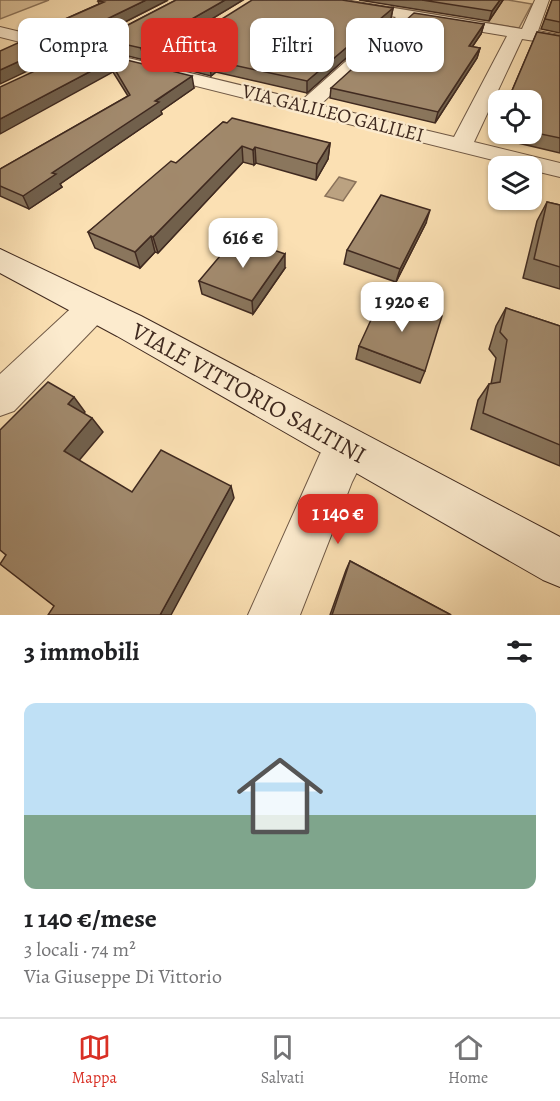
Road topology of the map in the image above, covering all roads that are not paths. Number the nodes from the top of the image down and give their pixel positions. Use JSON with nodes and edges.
{"nodes":[{"id":1,"x":319,"y":0,"type":"edge"},
{"id":2,"x":542,"y":0,"type":"edge"},
{"id":3,"x":397,"y":9,"type":"edge"},
{"id":4,"x":0,"y":32,"type":"edge"},
{"id":5,"x":523,"y":34,"type":"junction"},
{"id":6,"x":18,"y":36,"type":"edge"},
{"id":7,"x":560,"y":40,"type":"edge"},
{"id":8,"x":169,"y":72,"type":"edge"},
{"id":9,"x":306,"y":106,"type":"junction"},
{"id":10,"x":461,"y":146,"type":"junction"},
{"id":11,"x":560,"y":170,"type":"edge"},
{"id":12,"x":0,"y":260,"type":"edge"},
{"id":13,"x":93,"y":308,"type":"junction"},
{"id":14,"x":0,"y":399,"type":"edge"},
{"id":15,"x":348,"y":448,"type":"junction"},
{"id":16,"x":560,"y":563,"type":"edge"},
{"id":17,"x":274,"y":615,"type":"edge"}],
"edges":[{"from":1,"to":3,"type":"street"},
{"from":2,"to":5,"type":"street"},
{"from":3,"to":5,"type":"street"},
{"from":3,"to":9,"type":"street"},
{"from":4,"to":6,"type":"street","name":"VIA GALILEO GALILEI"},
{"from":5,"to":7,"type":"street"},
{"from":5,"to":10,"type":"street"},
{"from":8,"to":9,"type":"street","name":"VIA GALILEO GALILEI"},
{"from":9,"to":10,"type":"street","name":"VIA GALILEO GALILEI"},
{"from":10,"to":11,"type":"street","name":"VIA GALILEO GALILEI"},
{"from":12,"to":13,"type":"street","name":"VIALE VITTORIO SALTINI"},
{"from":13,"to":14,"type":"street"},
{"from":13,"to":15,"type":"street","name":"VIALE VITTORIO SALTINI"},
{"from":15,"to":16,"type":"street","name":"VIALE VITTORIO SALTINI"},
{"from":15,"to":17,"type":"street"}]}
